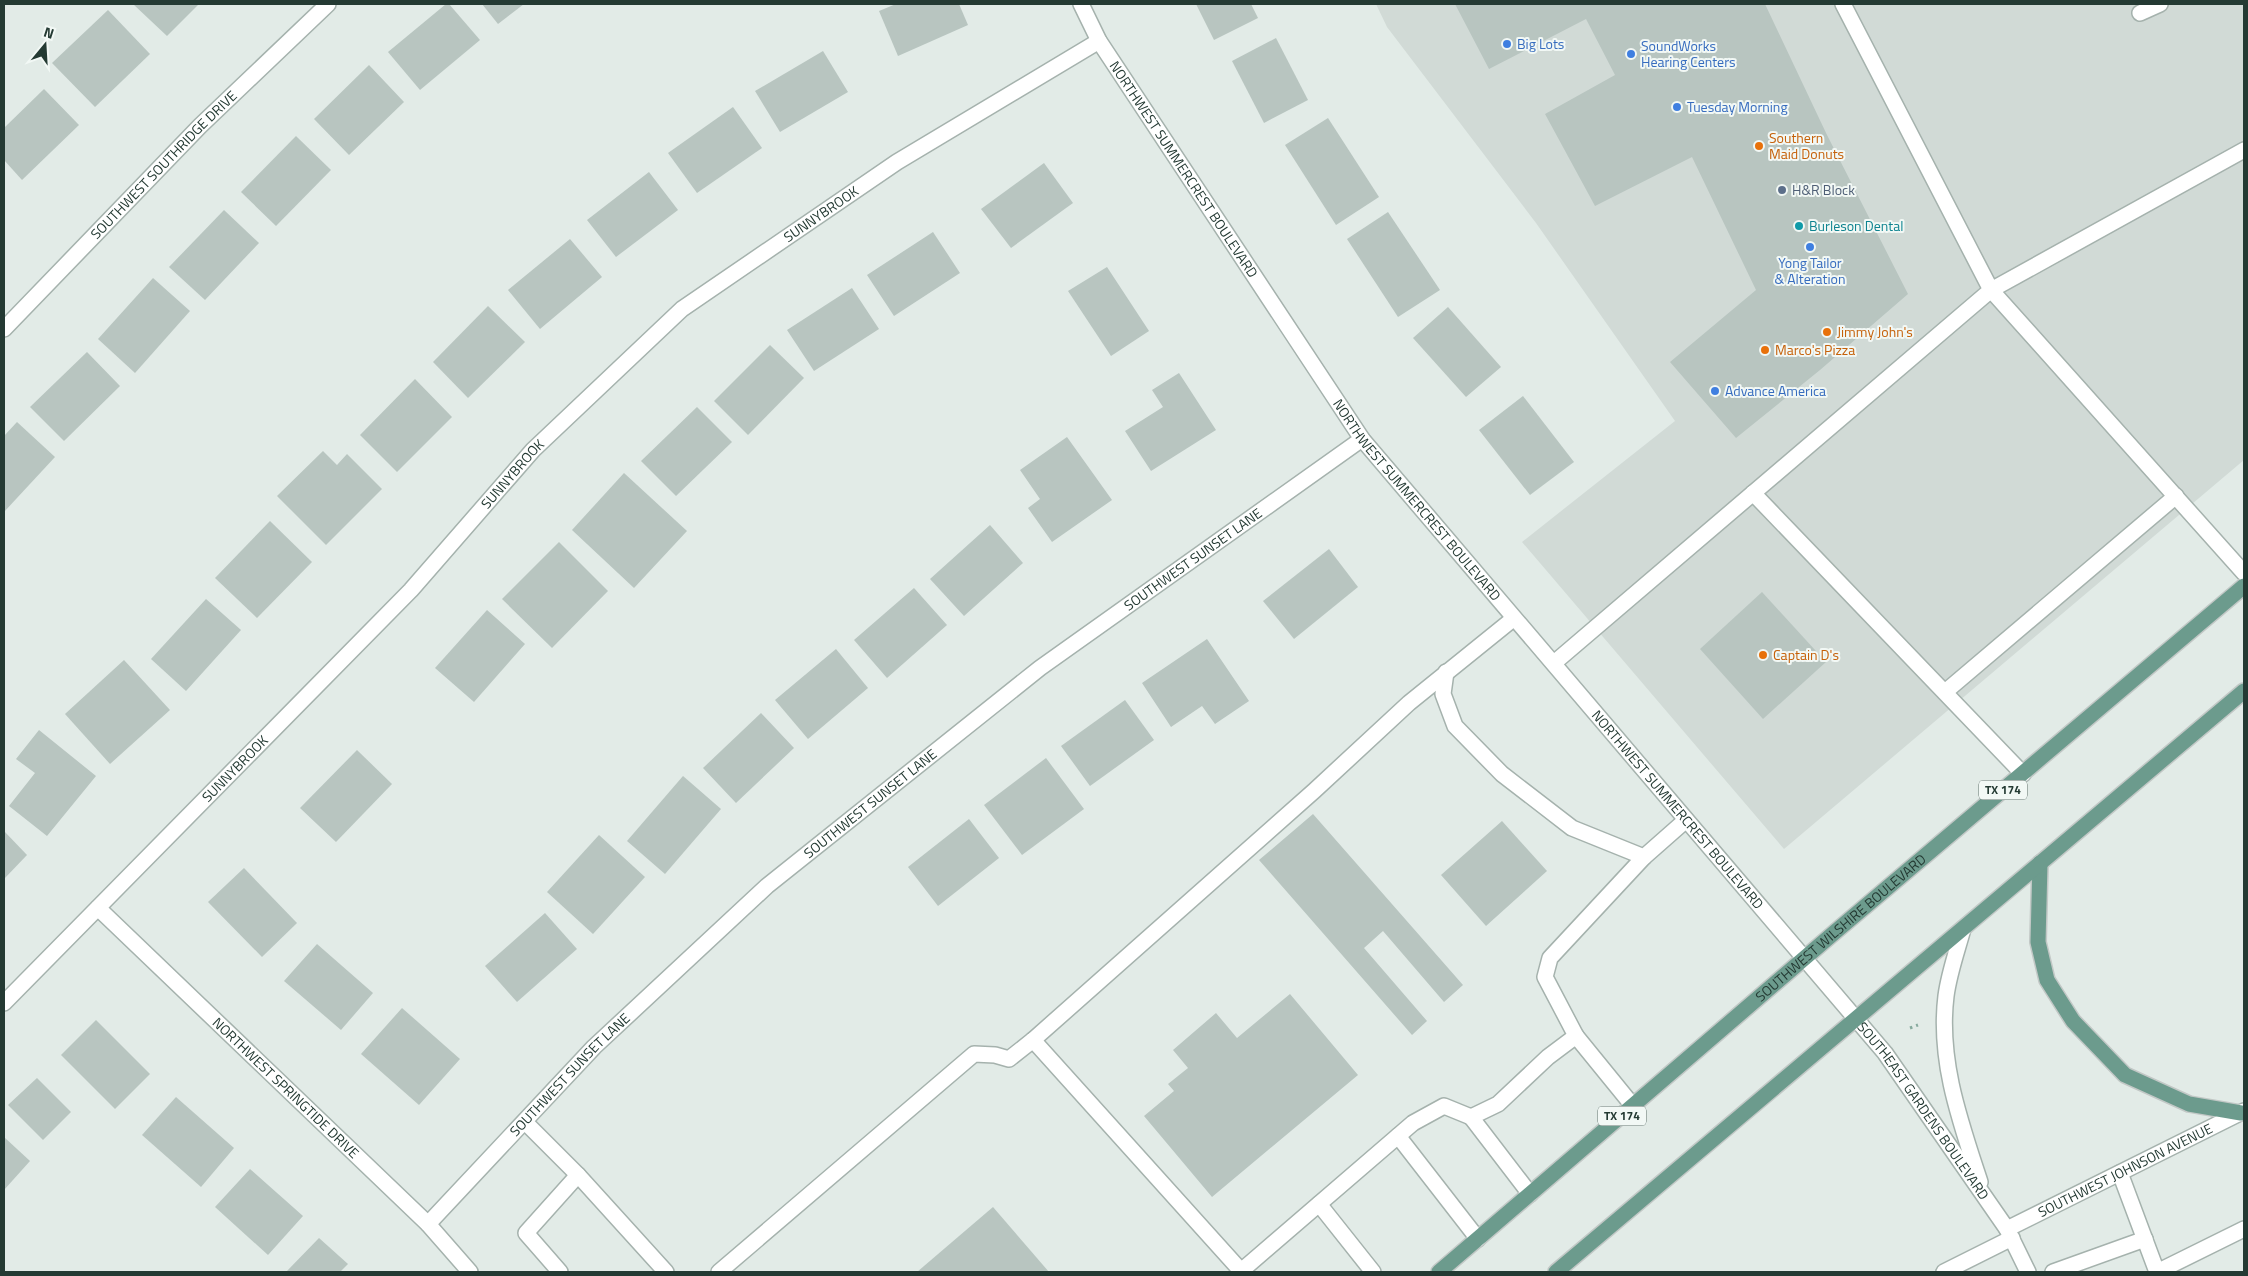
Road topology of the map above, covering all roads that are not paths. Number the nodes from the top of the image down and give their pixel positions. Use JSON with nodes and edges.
{"nodes":[{"id":1,"x":328,"y":4,"type":"edge"},
{"id":2,"x":1081,"y":4,"type":"edge"},
{"id":3,"x":1843,"y":4,"type":"edge"},
{"id":4,"x":2160,"y":4,"type":"edge"},
{"id":5,"x":2140,"y":13,"type":"dead end"},
{"id":6,"x":1099,"y":41,"type":"junction"},
{"id":7,"x":2244,"y":150,"type":"edge"},
{"id":8,"x":1991,"y":290,"type":"junction"},
{"id":9,"x":4,"y":329,"type":"edge"},
{"id":10,"x":1362,"y":440,"type":"junction"},
{"id":11,"x":1753,"y":493,"type":"junction"},
{"id":12,"x":2176,"y":496,"type":"junction"},
{"id":13,"x":2244,"y":573,"type":"edge"},
{"id":14,"x":2244,"y":586,"type":"edge"},
{"id":15,"x":1513,"y":619,"type":"junction"},
{"id":16,"x":1554,"y":663,"type":"junction"},
{"id":17,"x":1446,"y":672,"type":"junction"},
{"id":18,"x":2244,"y":691,"type":"edge"},
{"id":19,"x":1945,"y":692,"type":"junction"},
{"id":20,"x":2023,"y":774,"type":"junction"},
{"id":21,"x":1686,"y":820,"type":"junction"},
{"id":22,"x":1644,"y":857,"type":"junction"},
{"id":23,"x":2040,"y":863,"type":"junction"},
{"id":24,"x":98,"y":908,"type":"junction"},
{"id":25,"x":1963,"y":929,"type":"junction"},
{"id":26,"x":1804,"y":959,"type":"junction"},
{"id":27,"x":4,"y":1003,"type":"edge"},
{"id":28,"x":1856,"y":1019,"type":"junction"},
{"id":29,"x":1576,"y":1036,"type":"junction"},
{"id":30,"x":1033,"y":1040,"type":"junction"},
{"id":31,"x":1633,"y":1106,"type":"junction"},
{"id":32,"x":2242,"y":1112,"type":"edge"},
{"id":33,"x":1471,"y":1117,"type":"junction"},
{"id":34,"x":525,"y":1122,"type":"junction"},
{"id":35,"x":1398,"y":1136,"type":"junction"},
{"id":36,"x":2120,"y":1173,"type":"junction"},
{"id":37,"x":578,"y":1175,"type":"junction"},
{"id":38,"x":1530,"y":1194,"type":"junction"},
{"id":39,"x":1985,"y":1197,"type":"junction"},
{"id":40,"x":1319,"y":1204,"type":"junction"},
{"id":41,"x":428,"y":1224,"type":"junction"},
{"id":42,"x":2244,"y":1229,"type":"edge"},
{"id":43,"x":2010,"y":1234,"type":"junction"},
{"id":44,"x":1478,"y":1239,"type":"junction"},
{"id":45,"x":2145,"y":1239,"type":"junction"},
{"id":46,"x":470,"y":1272,"type":"edge"},
{"id":47,"x":560,"y":1272,"type":"edge"},
{"id":48,"x":666,"y":1272,"type":"edge"},
{"id":49,"x":719,"y":1272,"type":"edge"},
{"id":50,"x":1241,"y":1272,"type":"edge"},
{"id":51,"x":1373,"y":1272,"type":"edge"},
{"id":52,"x":1439,"y":1272,"type":"edge"},
{"id":53,"x":1556,"y":1272,"type":"edge"},
{"id":54,"x":1944,"y":1272,"type":"edge"},
{"id":55,"x":2028,"y":1272,"type":"edge"},
{"id":56,"x":2053,"y":1272,"type":"edge"}],
"edges":[{"from":1,"to":9,"type":"street","name":"SOUTHWEST SOUTHRIDGE DRIVE"},
{"from":2,"to":6,"type":"street","name":"NORTHWEST SUMMERCREST BOULEVARD"},
{"from":3,"to":8,"type":"street"},
{"from":4,"to":5,"type":"street"},
{"from":6,"to":10,"type":"street","name":"NORTHWEST SUMMERCREST BOULEVARD"},
{"from":6,"to":24,"type":"street","name":"SUNNYBROOK"},
{"from":7,"to":8,"type":"street"},
{"from":8,"to":11,"type":"street"},
{"from":8,"to":12,"type":"street"},
{"from":10,"to":15,"type":"street","name":"NORTHWEST SUMMERCREST BOULEVARD"},
{"from":10,"to":34,"type":"street","name":"SOUTHWEST SUNSET LANE"},
{"from":11,"to":16,"type":"street"},
{"from":11,"to":19,"type":"street"},
{"from":12,"to":13,"type":"street"},
{"from":12,"to":19,"type":"street"},
{"from":14,"to":20,"type":"main road","name":"SOUTHWEST WILSHIRE BOULEVARD","number":"TX 174"},
{"from":15,"to":16,"type":"street","name":"NORTHWEST SUMMERCREST BOULEVARD"},
{"from":15,"to":17,"type":"street"},
{"from":16,"to":21,"type":"street","name":"NORTHWEST SUMMERCREST BOULEVARD"},
{"from":17,"to":22,"type":"street"},
{"from":17,"to":30,"type":"street"},
{"from":18,"to":23,"type":"main road"},
{"from":19,"to":20,"type":"street"},
{"from":20,"to":26,"type":"main road","name":"SOUTHWEST WILSHIRE BOULEVARD","number":"TX 174"},
{"from":21,"to":22,"type":"street"},
{"from":21,"to":26,"type":"street","name":"NORTHWEST SUMMERCREST BOULEVARD"},
{"from":22,"to":29,"type":"street"},
{"from":23,"to":25,"type":"main road"},
{"from":23,"to":32,"type":"main road"},
{"from":24,"to":27,"type":"street","name":"SUNNYBROOK"},
{"from":24,"to":41,"type":"street","name":"NORTHWEST SPRINGTIDE DRIVE"},
{"from":25,"to":28,"type":"main road"},
{"from":25,"to":39,"type":"street"},
{"from":26,"to":28,"type":"street","name":"SOUTHEAST GARDENS BOULEVARD"},
{"from":26,"to":31,"type":"main road","name":"SOUTHWEST WILSHIRE BOULEVARD","number":"TX 174"},
{"from":28,"to":39,"type":"street","name":"SOUTHEAST GARDENS BOULEVARD"},
{"from":28,"to":53,"type":"main road"},
{"from":29,"to":31,"type":"street"},
{"from":29,"to":33,"type":"street"},
{"from":30,"to":49,"type":"street"},
{"from":30,"to":50,"type":"street"},
{"from":31,"to":38,"type":"main road","name":"SOUTHWEST WILSHIRE BOULEVARD","number":"TX 174"},
{"from":32,"to":36,"type":"street","name":"SOUTHWEST JOHNSON AVENUE"},
{"from":33,"to":35,"type":"street"},
{"from":33,"to":38,"type":"street"},
{"from":34,"to":37,"type":"street"},
{"from":34,"to":41,"type":"street","name":"SOUTHWEST SUNSET LANE"},
{"from":35,"to":40,"type":"street"},
{"from":35,"to":44,"type":"street"},
{"from":36,"to":43,"type":"street","name":"SOUTHWEST JOHNSON AVENUE"},
{"from":36,"to":45,"type":"street"},
{"from":37,"to":47,"type":"street"},
{"from":37,"to":48,"type":"street"},
{"from":38,"to":44,"type":"main road","name":"SOUTHWEST WILSHIRE BOULEVARD","number":"TX 174"},
{"from":39,"to":43,"type":"street","name":"SOUTHEAST GARDENS BOULEVARD"},
{"from":40,"to":50,"type":"street"},
{"from":40,"to":51,"type":"street"},
{"from":41,"to":46,"type":"street","name":"NORTHWEST SPRINGTIDE DRIVE"},
{"from":42,"to":45,"type":"street"},
{"from":43,"to":54,"type":"street","name":"SOUTHWEST JOHNSON AVENUE"},
{"from":43,"to":55,"type":"street","name":"SOUTHEAST GARDENS BOULEVARD"},
{"from":44,"to":52,"type":"main road","name":"SOUTHWEST WILSHIRE BOULEVARD","number":"TX 174"},
{"from":45,"to":56,"type":"street"}]}
